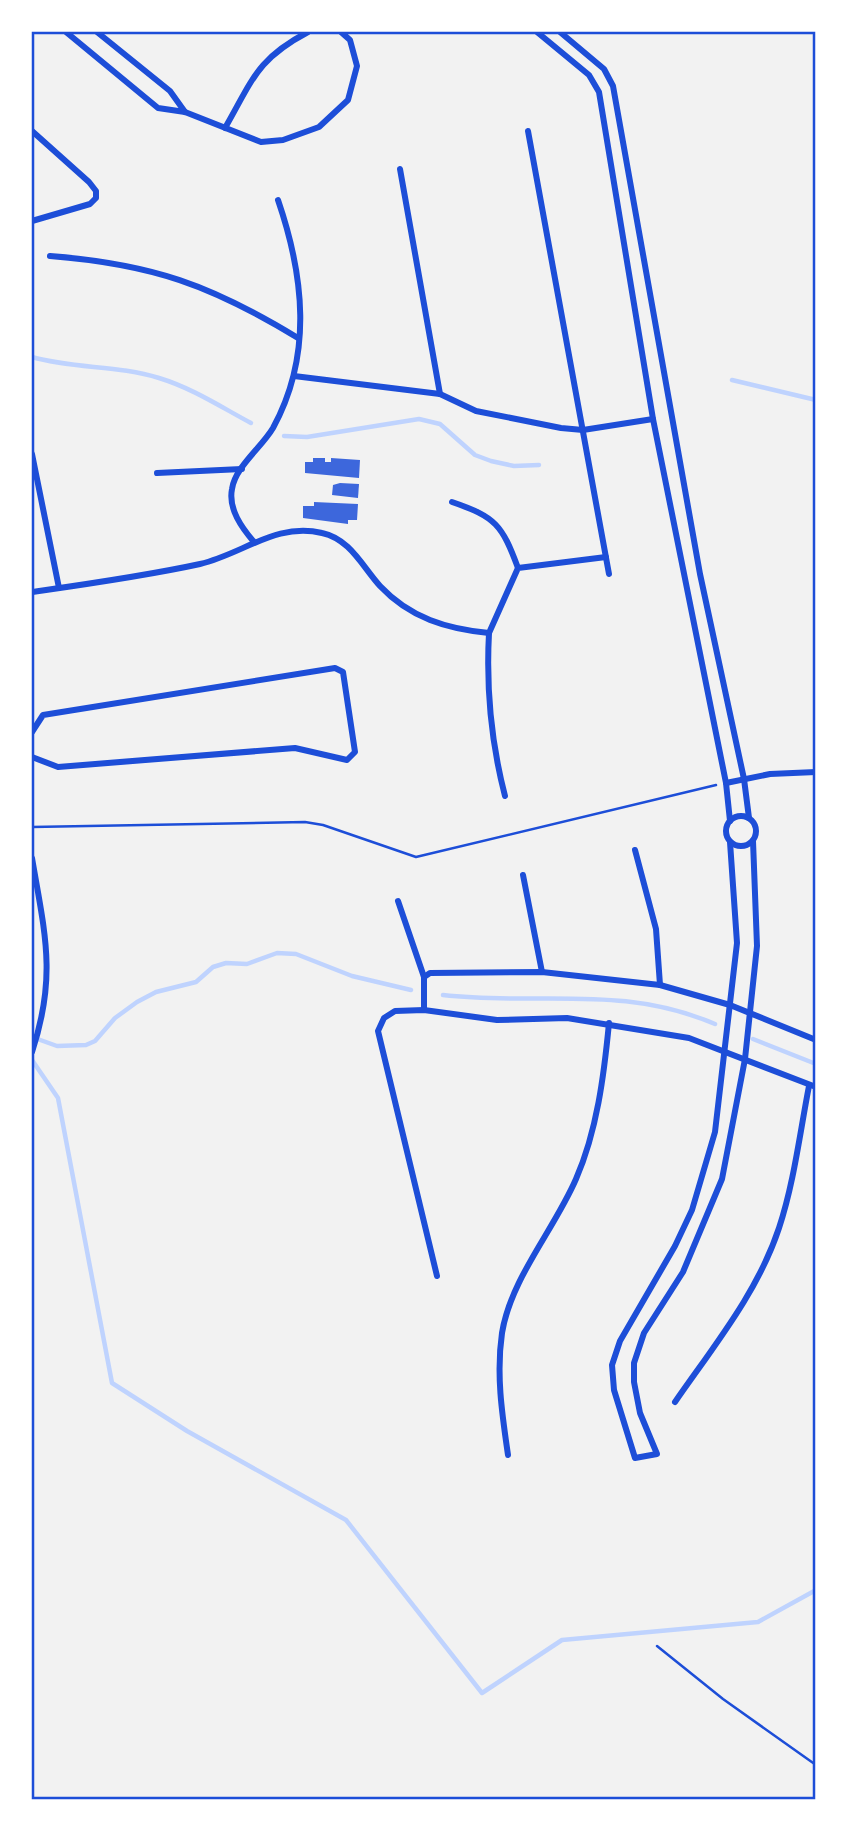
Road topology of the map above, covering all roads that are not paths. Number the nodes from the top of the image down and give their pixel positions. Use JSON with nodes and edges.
{"nodes":[{"id":1,"x":66,"y":32,"type":"edge"},
{"id":2,"x":97,"y":32,"type":"edge"},
{"id":3,"x":308,"y":32,"type":"edge"},
{"id":4,"x":341,"y":32,"type":"edge"},
{"id":5,"x":537,"y":32,"type":"edge"},
{"id":6,"x":560,"y":32,"type":"edge"},
{"id":7,"x":185,"y":112,"type":"junction"},
{"id":8,"x":225,"y":128,"type":"junction"},
{"id":9,"x":32,"y":131,"type":"edge"},
{"id":10,"x":528,"y":131,"type":"dead end"},
{"id":11,"x":400,"y":169,"type":"dead end"},
{"id":12,"x":278,"y":200,"type":"dead end"},
{"id":13,"x":32,"y":221,"type":"edge"},
{"id":14,"x":50,"y":256,"type":"dead end"},
{"id":15,"x":298,"y":338,"type":"junction"},
{"id":16,"x":294,"y":376,"type":"junction"},
{"id":17,"x":440,"y":394,"type":"junction"},
{"id":18,"x":653,"y":419,"type":"junction"},
{"id":19,"x":583,"y":430,"type":"junction"},
{"id":20,"x":32,"y":454,"type":"edge"},
{"id":21,"x":242,"y":469,"type":"junction"},
{"id":22,"x":157,"y":473,"type":"dead end"},
{"id":23,"x":452,"y":502,"type":"dead end"},
{"id":24,"x":254,"y":542,"type":"junction"},
{"id":25,"x":606,"y":557,"type":"junction"},
{"id":26,"x":518,"y":568,"type":"junction"},
{"id":27,"x":609,"y":574,"type":"dead end"},
{"id":28,"x":59,"y":588,"type":"junction"},
{"id":29,"x":32,"y":592,"type":"edge"},
{"id":30,"x":489,"y":633,"type":"junction"},
{"id":31,"x":32,"y":732,"type":"edge"},
{"id":32,"x":32,"y":757,"type":"edge"},
{"id":33,"x":816,"y":772,"type":"edge"},
{"id":34,"x":744,"y":779,"type":"junction"},
{"id":35,"x":726,"y":783,"type":"junction"},
{"id":36,"x":505,"y":796,"type":"dead end"},
{"id":37,"x":749,"y":818,"type":"junction"},
{"id":38,"x":730,"y":821,"type":"junction"},
{"id":39,"x":753,"y":841,"type":"junction"},
{"id":40,"x":730,"y":842,"type":"junction"},
{"id":41,"x":635,"y":850,"type":"dead end"},
{"id":42,"x":32,"y":858,"type":"edge"},
{"id":43,"x":523,"y":874,"type":"dead end"},
{"id":44,"x":398,"y":901,"type":"dead end"},
{"id":45,"x":542,"y":972,"type":"junction"},
{"id":46,"x":424,"y":977,"type":"junction"},
{"id":47,"x":660,"y":985,"type":"junction"},
{"id":48,"x":730,"y":1005,"type":"junction"},
{"id":49,"x":424,"y":1010,"type":"junction"},
{"id":50,"x":750,"y":1012,"type":"junction"},
{"id":51,"x":609,"y":1023,"type":"junction"},
{"id":52,"x":816,"y":1040,"type":"edge"},
{"id":53,"x":726,"y":1051,"type":"junction"},
{"id":54,"x":32,"y":1052,"type":"edge"},
{"id":55,"x":745,"y":1059,"type":"junction"},
{"id":56,"x":812,"y":1087,"type":"edge"},
{"id":57,"x":437,"y":1276,"type":"dead end"},
{"id":58,"x":675,"y":1402,"type":"dead end"},
{"id":59,"x":508,"y":1455,"type":"dead end"}],
"edges":[{"from":1,"to":7,"type":"street"},
{"from":2,"to":7,"type":"street"},
{"from":3,"to":8,"type":"street"},
{"from":4,"to":8,"type":"street"},
{"from":5,"to":18,"type":"street"},
{"from":6,"to":34,"type":"street"},
{"from":7,"to":8,"type":"street"},
{"from":9,"to":13,"type":"street"},
{"from":10,"to":19,"type":"street"},
{"from":11,"to":17,"type":"street"},
{"from":12,"to":15,"type":"street"},
{"from":14,"to":15,"type":"street"},
{"from":15,"to":16,"type":"street"},
{"from":16,"to":17,"type":"street"},
{"from":16,"to":21,"type":"street"},
{"from":17,"to":19,"type":"street"},
{"from":18,"to":19,"type":"street"},
{"from":18,"to":35,"type":"street"},
{"from":19,"to":25,"type":"street"},
{"from":20,"to":28,"type":"street"},
{"from":21,"to":22,"type":"street"},
{"from":21,"to":24,"type":"street"},
{"from":23,"to":26,"type":"street"},
{"from":24,"to":28,"type":"street"},
{"from":24,"to":30,"type":"street"},
{"from":25,"to":26,"type":"street"},
{"from":25,"to":27,"type":"street"},
{"from":26,"to":30,"type":"street"},
{"from":28,"to":29,"type":"street"},
{"from":30,"to":36,"type":"street"},
{"from":31,"to":32,"type":"street"},
{"from":33,"to":34,"type":"street"},
{"from":34,"to":35,"type":"street"},
{"from":34,"to":37,"type":"street"},
{"from":35,"to":38,"type":"street"},
{"from":37,"to":38,"type":"street"},
{"from":37,"to":39,"type":"street"},
{"from":38,"to":40,"type":"street"},
{"from":39,"to":40,"type":"street"},
{"from":39,"to":50,"type":"street"},
{"from":40,"to":48,"type":"street"},
{"from":41,"to":47,"type":"street"},
{"from":42,"to":54,"type":"street"},
{"from":43,"to":45,"type":"street"},
{"from":44,"to":46,"type":"street"},
{"from":45,"to":46,"type":"street"},
{"from":45,"to":47,"type":"street"},
{"from":46,"to":49,"type":"street"},
{"from":47,"to":48,"type":"street"},
{"from":48,"to":50,"type":"street"},
{"from":48,"to":53,"type":"street"},
{"from":49,"to":51,"type":"street"},
{"from":49,"to":57,"type":"street"},
{"from":50,"to":52,"type":"street"},
{"from":50,"to":55,"type":"street"},
{"from":51,"to":53,"type":"street"},
{"from":51,"to":59,"type":"street"},
{"from":53,"to":55,"type":"street"},
{"from":53,"to":55,"type":"street"},
{"from":55,"to":56,"type":"street"},
{"from":56,"to":58,"type":"street"}]}
